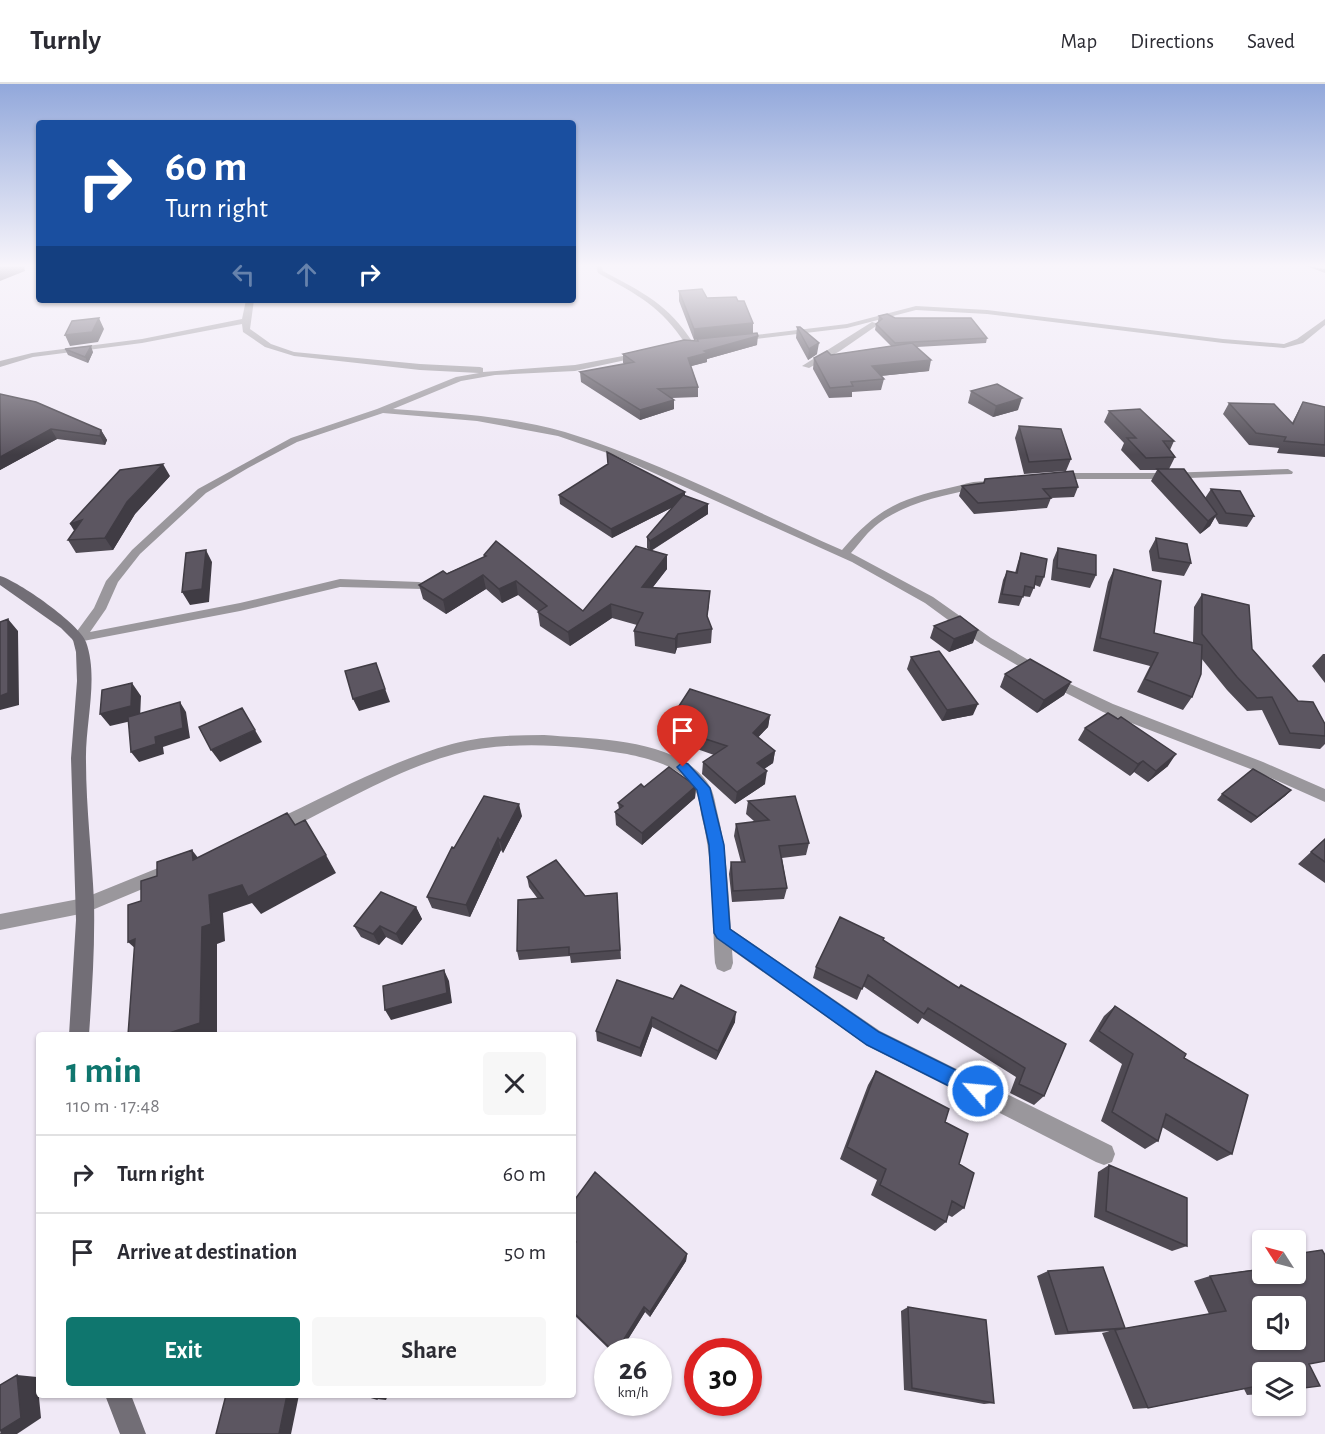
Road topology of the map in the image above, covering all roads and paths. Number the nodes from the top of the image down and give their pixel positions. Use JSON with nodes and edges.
{"nodes":[{"id":1,"x":204,"y":329,"type":"edge"},
{"id":2,"x":246,"y":329,"type":"edge"},
{"id":3,"x":681,"y":329,"type":"edge"},
{"id":4,"x":828,"y":329,"type":"edge"},
{"id":5,"x":868,"y":329,"type":"edge"},
{"id":6,"x":1129,"y":329,"type":"edge"},
{"id":7,"x":1315,"y":329,"type":"edge"},
{"id":8,"x":725,"y":341,"type":"edge"},
{"id":9,"x":702,"y":343,"type":"edge"},
{"id":10,"x":651,"y":351,"type":"edge"},
{"id":11,"x":0,"y":364,"type":"edge"},
{"id":12,"x":806,"y":366,"type":"dead end"},
{"id":13,"x":495,"y":372,"type":"junction"},
{"id":14,"x":380,"y":411,"type":"junction"},
{"id":15,"x":1288,"y":472,"type":"dead end"},
{"id":16,"x":1040,"y":478,"type":"edge"},
{"id":17,"x":991,"y":483,"type":"edge"},
{"id":18,"x":844,"y":554,"type":"junction"},
{"id":19,"x":0,"y":580,"type":"edge"},
{"id":20,"x":418,"y":586,"type":"edge"},
{"id":21,"x":78,"y":638,"type":"junction"},
{"id":22,"x":1325,"y":796,"type":"edge"},
{"id":23,"x":263,"y":833,"type":"edge"},
{"id":24,"x":173,"y":870,"type":"edge"},
{"id":25,"x":85,"y":905,"type":"junction"},
{"id":26,"x":0,"y":922,"type":"edge"},
{"id":27,"x":722,"y":933,"type":"junction"},
{"id":28,"x":724,"y":963,"type":"dead end"},
{"id":29,"x":79,"y":1032,"type":"edge"},
{"id":30,"x":1104,"y":1154,"type":"dead end"},
{"id":31,"x":119,"y":1398,"type":"edge"},
{"id":32,"x":132,"y":1434,"type":"edge"}],
"edges":[{"from":1,"to":11,"type":"street"},
{"from":2,"to":13,"type":"street"},
{"from":3,"to":9,"type":"street"},
{"from":4,"to":8,"type":"street"},
{"from":5,"to":12,"type":"street"},
{"from":6,"to":7,"type":"street"},
{"from":10,"to":13,"type":"street"},
{"from":13,"to":14,"type":"street"},
{"from":14,"to":18,"type":"street"},
{"from":14,"to":21,"type":"street"},
{"from":15,"to":16,"type":"street"},
{"from":17,"to":18,"type":"street"},
{"from":18,"to":22,"type":"street"},
{"from":19,"to":21,"type":"street"},
{"from":20,"to":21,"type":"street"},
{"from":21,"to":25,"type":"street"},
{"from":23,"to":27,"type":"street"},
{"from":24,"to":25,"type":"street"},
{"from":25,"to":26,"type":"street"},
{"from":25,"to":29,"type":"street"},
{"from":27,"to":28,"type":"street"},
{"from":27,"to":30,"type":"street"},
{"from":31,"to":32,"type":"street"}]}
